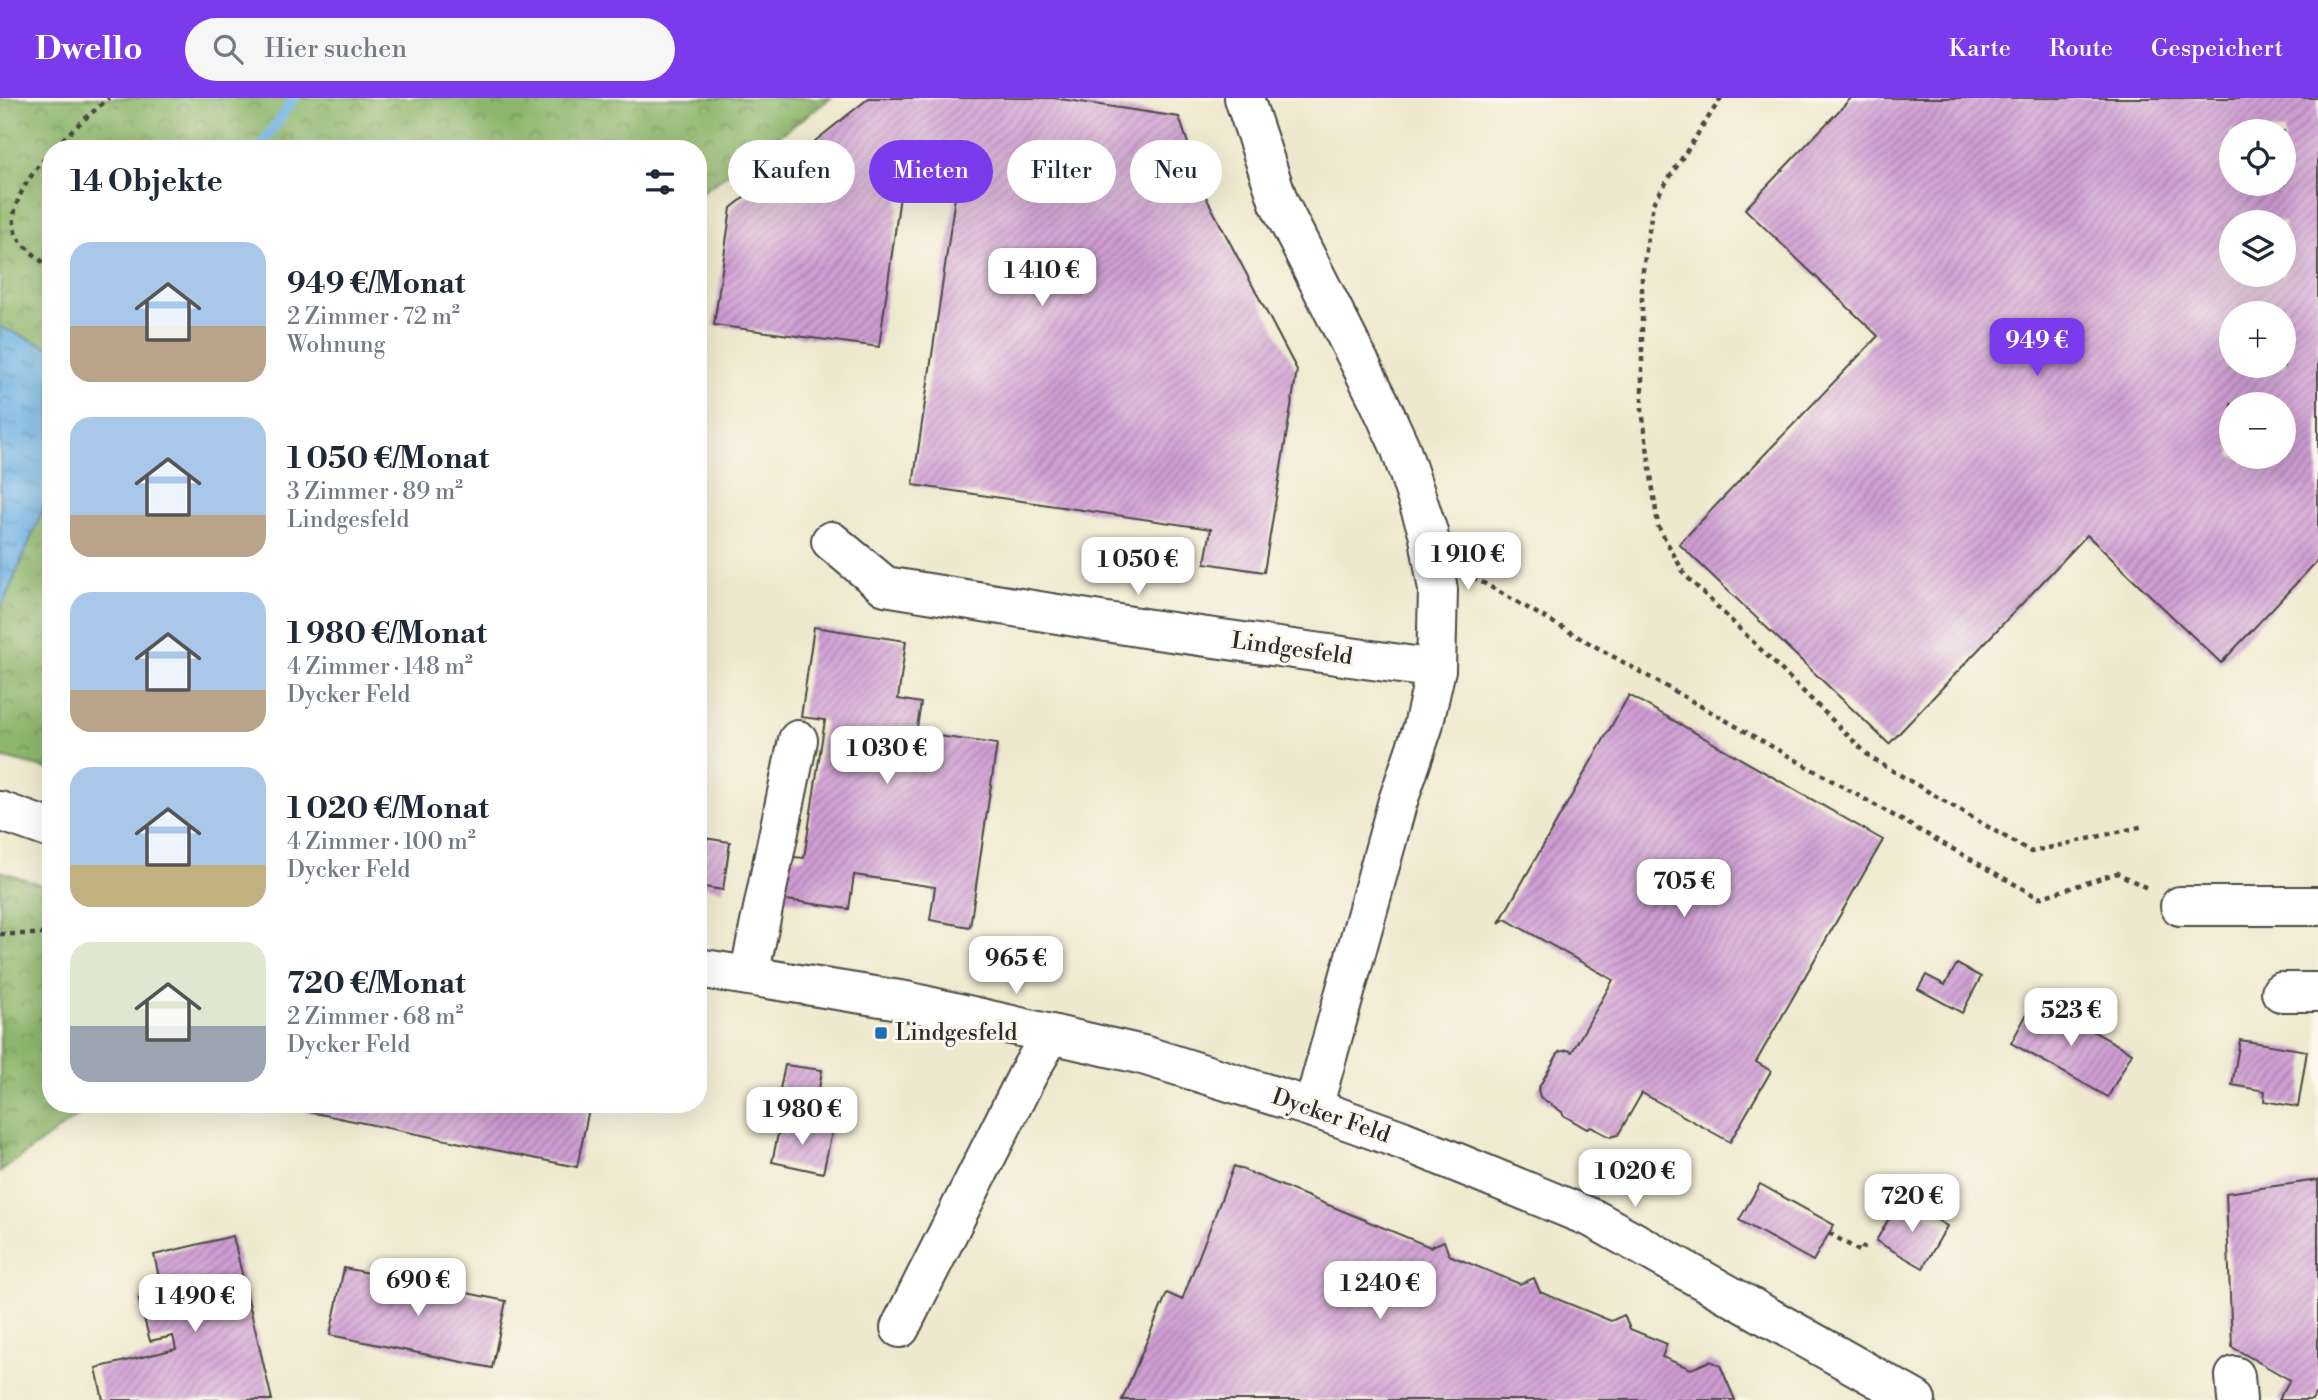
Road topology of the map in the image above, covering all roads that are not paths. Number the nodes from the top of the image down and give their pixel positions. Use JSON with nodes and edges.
{"nodes":[{"id":1,"x":1244,"y":98,"type":"edge"},
{"id":2,"x":831,"y":541,"type":"dead end"},
{"id":3,"x":1436,"y":669,"type":"junction"},
{"id":4,"x":798,"y":740,"type":"dead end"},
{"id":5,"x":0,"y":811,"type":"edge"},
{"id":6,"x":42,"y":826,"type":"edge"},
{"id":7,"x":2318,"y":905,"type":"edge"},
{"id":8,"x":2180,"y":906,"type":"road end"},
{"id":9,"x":707,"y":969,"type":"edge"},
{"id":10,"x":749,"y":976,"type":"junction"},
{"id":11,"x":1051,"y":1034,"type":"junction"},
{"id":12,"x":1312,"y":1108,"type":"junction"},
{"id":13,"x":900,"y":1328,"type":"dead end"},
{"id":14,"x":1916,"y":1400,"type":"edge"}],
"edges":[{"from":1,"to":3,"type":"street"},
{"from":2,"to":3,"type":"street","name":"Lindgesfeld"},
{"from":3,"to":12,"type":"street"},
{"from":4,"to":10,"type":"street"},
{"from":5,"to":6,"type":"street"},
{"from":7,"to":8,"type":"street"},
{"from":9,"to":10,"type":"street","name":"Dycker Feld"},
{"from":10,"to":11,"type":"street","name":"Dycker Feld"},
{"from":11,"to":12,"type":"street","name":"Dycker Feld"},
{"from":11,"to":13,"type":"street"},
{"from":12,"to":14,"type":"street","name":"Dycker Feld"}]}
